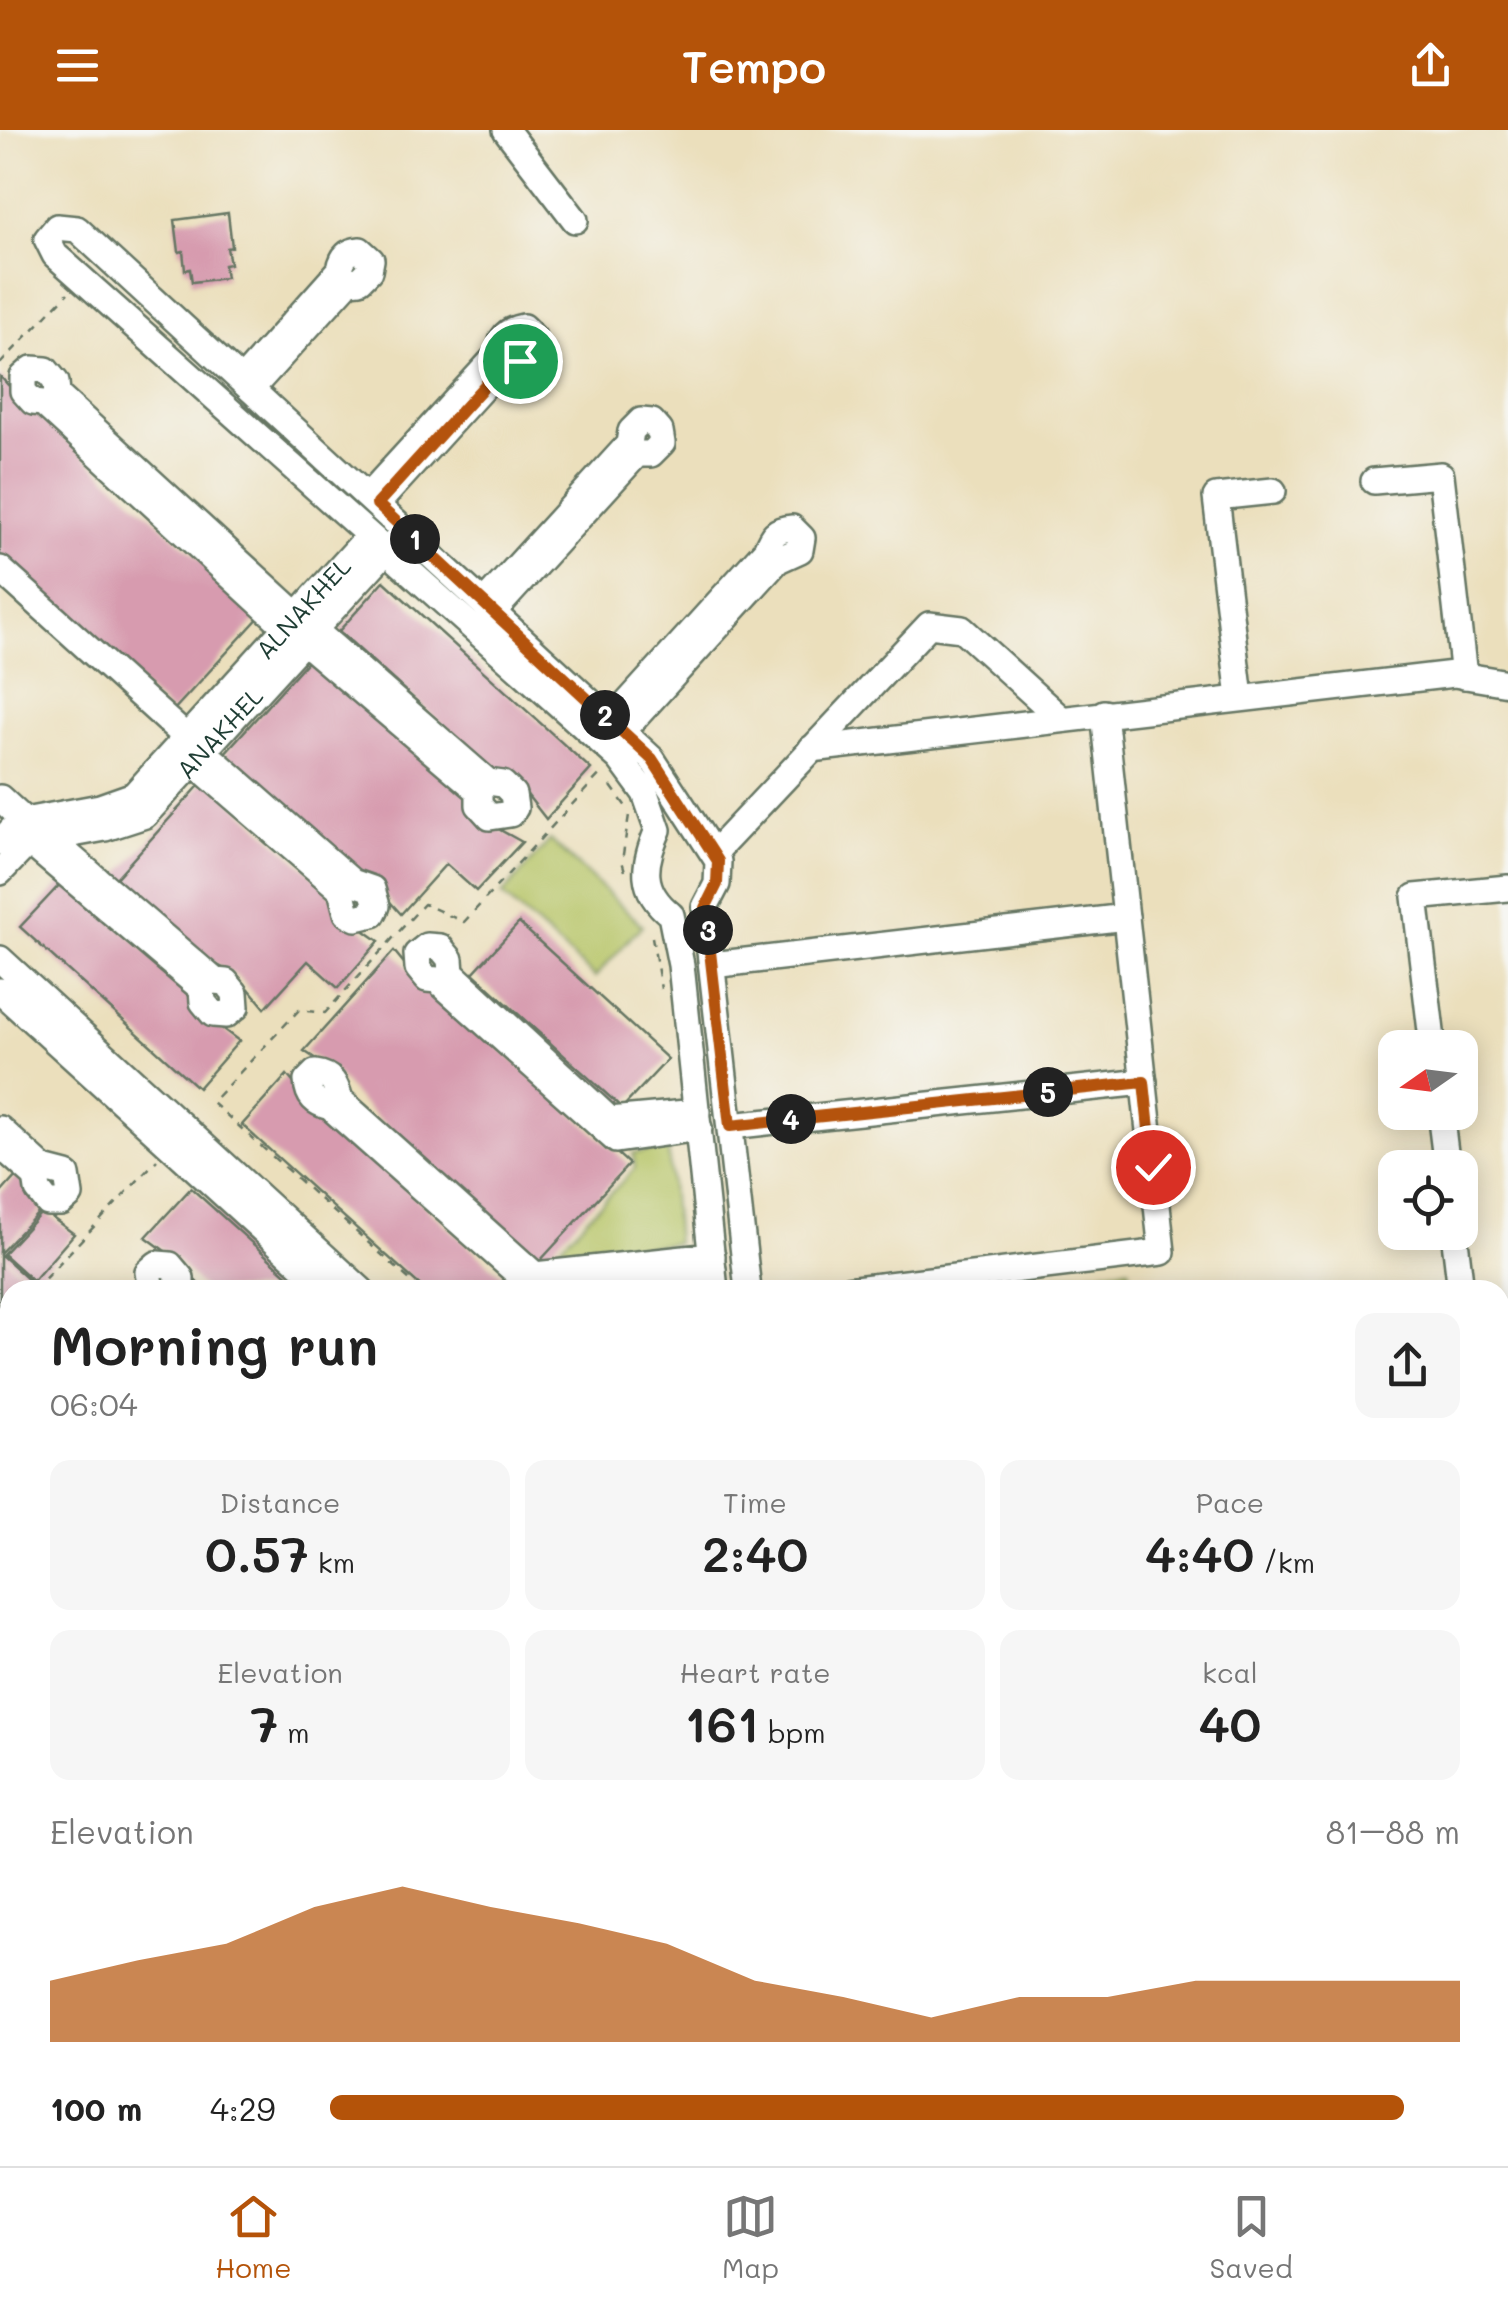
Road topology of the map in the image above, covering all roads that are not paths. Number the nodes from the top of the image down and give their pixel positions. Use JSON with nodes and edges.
{"nodes":[{"id":1,"x":506,"y":130,"type":"edge"},
{"id":2,"x":575,"y":220,"type":"dead end"},
{"id":3,"x":247,"y":385,"type":"junction"},
{"id":4,"x":1374,"y":481,"type":"dead end"},
{"id":5,"x":1273,"y":492,"type":"dead end"},
{"id":6,"x":373,"y":500,"type":"junction"},
{"id":7,"x":405,"y":530,"type":"junction"},
{"id":8,"x":377,"y":544,"type":"junction"},
{"id":9,"x":0,"y":570,"type":"edge"},
{"id":10,"x":0,"y":589,"type":"edge"},
{"id":11,"x":488,"y":607,"type":"junction"},
{"id":12,"x":299,"y":628,"type":"junction"},
{"id":13,"x":1464,"y":676,"type":"junction"},
{"id":14,"x":1508,"y":682,"type":"edge"},
{"id":15,"x":1240,"y":698,"type":"junction"},
{"id":16,"x":1104,"y":713,"type":"junction"},
{"id":17,"x":1060,"y":718,"type":"junction"},
{"id":18,"x":617,"y":726,"type":"junction"},
{"id":19,"x":811,"y":748,"type":"junction"},
{"id":20,"x":190,"y":749,"type":"junction"},
{"id":21,"x":0,"y":798,"type":"edge"},
{"id":22,"x":19,"y":831,"type":"edge"},
{"id":23,"x":653,"y":841,"type":"junction"},
{"id":24,"x":708,"y":846,"type":"junction"},
{"id":25,"x":0,"y":872,"type":"edge"},
{"id":26,"x":1508,"y":888,"type":"edge"},
{"id":27,"x":705,"y":908,"type":"junction"},
{"id":28,"x":1126,"y":918,"type":"junction"},
{"id":29,"x":661,"y":919,"type":"junction"},
{"id":30,"x":0,"y":960,"type":"edge"},
{"id":31,"x":712,"y":965,"type":"junction"},
{"id":32,"x":0,"y":990,"type":"edge"},
{"id":33,"x":1431,"y":1030,"type":"edge"},
{"id":34,"x":1144,"y":1082,"type":"junction"},
{"id":35,"x":697,"y":1112,"type":"junction"},
{"id":36,"x":728,"y":1118,"type":"junction"},
{"id":37,"x":0,"y":1130,"type":"edge"},
{"id":38,"x":0,"y":1145,"type":"edge"},
{"id":39,"x":709,"y":1227,"type":"junction"},
{"id":40,"x":741,"y":1235,"type":"junction"},
{"id":41,"x":1456,"y":1250,"type":"edge"},
{"id":42,"x":714,"y":1272,"type":"edge"},
{"id":43,"x":150,"y":1280,"type":"edge"},
{"id":44,"x":180,"y":1280,"type":"edge"},
{"id":45,"x":317,"y":1280,"type":"edge"},
{"id":46,"x":350,"y":1280,"type":"edge"},
{"id":47,"x":525,"y":1280,"type":"edge"},
{"id":48,"x":617,"y":1280,"type":"edge"},
{"id":49,"x":747,"y":1280,"type":"edge"},
{"id":50,"x":960,"y":1280,"type":"edge"},
{"id":51,"x":1460,"y":1280,"type":"edge"}],
"edges":[{"from":1,"to":2,"type":"street"},
{"from":3,"to":3,"type":"street"},
{"from":3,"to":6,"type":"street"},
{"from":3,"to":8,"type":"street"},
{"from":4,"to":13,"type":"street"},
{"from":5,"to":15,"type":"street"},
{"from":6,"to":6,"type":"street"},
{"from":6,"to":7,"type":"street"},
{"from":7,"to":8,"type":"street"},
{"from":7,"to":11,"type":"street"},
{"from":8,"to":12,"type":"street","name":"ALNAKHEL"},
{"from":8,"to":23,"type":"street"},
{"from":9,"to":20,"type":"street"},
{"from":10,"to":20,"type":"street"},
{"from":11,"to":11,"type":"street"},
{"from":11,"to":18,"type":"street"},
{"from":12,"to":12,"type":"street"},
{"from":12,"to":12,"type":"street"},
{"from":12,"to":20,"type":"street","name":"ALNAKHEL"},
{"from":13,"to":14,"type":"street"},
{"from":13,"to":15,"type":"street"},
{"from":15,"to":16,"type":"street"},
{"from":16,"to":17,"type":"street"},
{"from":16,"to":28,"type":"street"},
{"from":17,"to":19,"type":"street"},
{"from":17,"to":19,"type":"street"},
{"from":18,"to":18,"type":"street"},
{"from":18,"to":24,"type":"street"},
{"from":19,"to":24,"type":"street"},
{"from":20,"to":20,"type":"street"},
{"from":20,"to":22,"type":"street","name":"ALNAKHEL"},
{"from":21,"to":22,"type":"street"},
{"from":22,"to":22,"type":"street"},
{"from":22,"to":25,"type":"street"},
{"from":23,"to":24,"type":"street"},
{"from":23,"to":29,"type":"street"},
{"from":24,"to":27,"type":"street"},
{"from":26,"to":33,"type":"street"},
{"from":27,"to":29,"type":"street"},
{"from":27,"to":31,"type":"street"},
{"from":28,"to":31,"type":"street"},
{"from":28,"to":34,"type":"street"},
{"from":29,"to":35,"type":"street"},
{"from":30,"to":46,"type":"street"},
{"from":31,"to":36,"type":"street"},
{"from":32,"to":45,"type":"street"},
{"from":34,"to":36,"type":"street"},
{"from":34,"to":50,"type":"street"},
{"from":35,"to":35,"type":"street"},
{"from":35,"to":36,"type":"street"},
{"from":35,"to":39,"type":"street"},
{"from":36,"to":40,"type":"street"},
{"from":37,"to":38,"type":"street"},
{"from":39,"to":40,"type":"street"},
{"from":39,"to":42,"type":"street"},
{"from":40,"to":49,"type":"street"},
{"from":41,"to":51,"type":"street"},
{"from":42,"to":47,"type":"street"},
{"from":42,"to":48,"type":"street"},
{"from":43,"to":44,"type":"street"}]}
